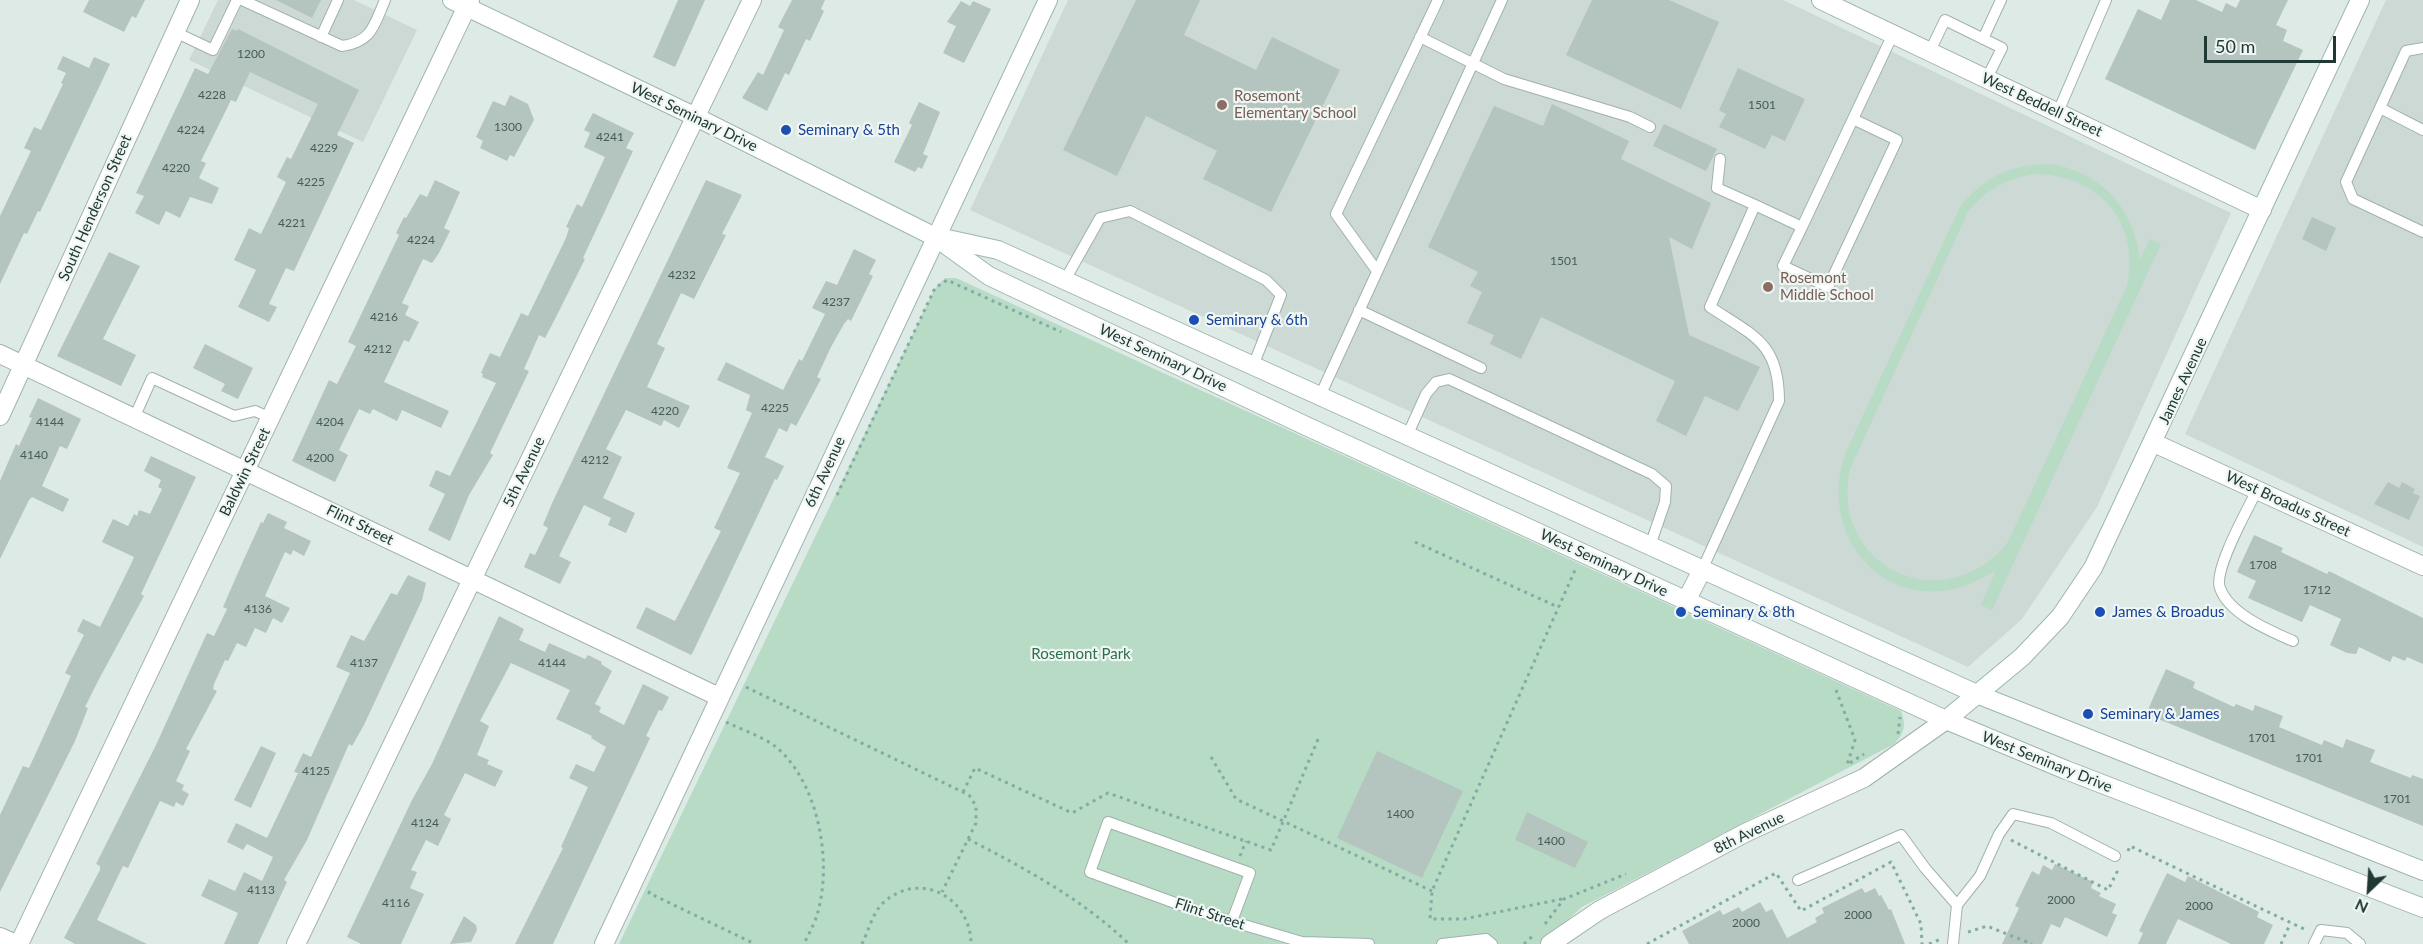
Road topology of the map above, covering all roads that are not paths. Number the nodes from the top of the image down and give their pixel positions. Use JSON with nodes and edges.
{"nodes":[{"id":1,"x":237,"y":0,"type":"edge"},
{"id":2,"x":242,"y":0,"type":"edge"},
{"id":3,"x":338,"y":0,"type":"edge"},
{"id":4,"x":385,"y":0,"type":"edge"},
{"id":5,"x":752,"y":0,"type":"edge"},
{"id":6,"x":1048,"y":0,"type":"edge"},
{"id":7,"x":1438,"y":0,"type":"edge"},
{"id":8,"x":1502,"y":0,"type":"edge"},
{"id":9,"x":1821,"y":0,"type":"edge"},
{"id":10,"x":2001,"y":0,"type":"edge"},
{"id":11,"x":2106,"y":0,"type":"edge"},
{"id":12,"x":2360,"y":0,"type":"edge"},
{"id":13,"x":185,"y":2,"type":"edge"},
{"id":14,"x":463,"y":2,"type":"edge"},
{"id":15,"x":175,"y":33,"type":"junction"},
{"id":16,"x":1893,"y":34,"type":"junction"},
{"id":17,"x":321,"y":37,"type":"junction"},
{"id":18,"x":1420,"y":37,"type":"junction"},
{"id":19,"x":1983,"y":39,"type":"junction"},
{"id":20,"x":2423,"y":48,"type":"edge"},
{"id":21,"x":1930,"y":51,"type":"junction"},
{"id":22,"x":1472,"y":63,"type":"junction"},
{"id":23,"x":1987,"y":78,"type":"junction"},
{"id":24,"x":2380,"y":108,"type":"junction"},
{"id":25,"x":2058,"y":112,"type":"junction"},
{"id":26,"x":696,"y":117,"type":"junction"},
{"id":27,"x":1853,"y":119,"type":"junction"},
{"id":28,"x":1650,"y":127,"type":"dead end"},
{"id":29,"x":2423,"y":130,"type":"edge"},
{"id":30,"x":1720,"y":159,"type":"dead end"},
{"id":31,"x":1755,"y":205,"type":"junction"},
{"id":32,"x":2262,"y":210,"type":"junction"},
{"id":33,"x":1802,"y":227,"type":"junction"},
{"id":34,"x":2423,"y":232,"type":"edge"},
{"id":35,"x":935,"y":237,"type":"junction"},
{"id":36,"x":1377,"y":271,"type":"junction"},
{"id":37,"x":1065,"y":280,"type":"junction"},
{"id":38,"x":1359,"y":310,"type":"junction"},
{"id":39,"x":0,"y":354,"type":"edge"},
{"id":40,"x":24,"y":365,"type":"junction"},
{"id":41,"x":1253,"y":366,"type":"junction"},
{"id":42,"x":1481,"y":368,"type":"dead end"},
{"id":43,"x":1320,"y":396,"type":"junction"},
{"id":44,"x":0,"y":417,"type":"edge"},
{"id":45,"x":134,"y":418,"type":"junction"},
{"id":46,"x":271,"y":418,"type":"junction"},
{"id":47,"x":1306,"y":426,"type":"junction"},
{"id":48,"x":1407,"y":436,"type":"junction"},
{"id":49,"x":2154,"y":443,"type":"junction"},
{"id":50,"x":245,"y":471,"type":"junction"},
{"id":51,"x":2257,"y":490,"type":"junction"},
{"id":52,"x":1650,"y":546,"type":"junction"},
{"id":53,"x":2423,"y":566,"type":"edge"},
{"id":54,"x":1702,"y":570,"type":"junction"},
{"id":55,"x":472,"y":579,"type":"junction"},
{"id":56,"x":1686,"y":601,"type":"junction"},
{"id":57,"x":2293,"y":641,"type":"dead end"},
{"id":58,"x":1979,"y":695,"type":"junction"},
{"id":59,"x":719,"y":697,"type":"junction"},
{"id":60,"x":1946,"y":720,"type":"junction"},
{"id":61,"x":2121,"y":858,"type":"road end"},
{"id":62,"x":2423,"y":871,"type":"edge"},
{"id":63,"x":1798,"y":880,"type":"dead end"},
{"id":64,"x":1957,"y":905,"type":"junction"},
{"id":65,"x":2423,"y":908,"type":"edge"},
{"id":66,"x":1232,"y":921,"type":"junction"},
{"id":67,"x":0,"y":937,"type":"edge"},
{"id":68,"x":1544,"y":938,"type":"edge"},
{"id":69,"x":1953,"y":939,"type":"edge"},
{"id":70,"x":2316,"y":939,"type":"edge"},
{"id":71,"x":17,"y":944,"type":"edge"},
{"id":72,"x":296,"y":944,"type":"edge"},
{"id":73,"x":604,"y":944,"type":"edge"},
{"id":74,"x":1369,"y":944,"type":"edge"},
{"id":75,"x":1442,"y":944,"type":"edge"},
{"id":76,"x":1492,"y":944,"type":"edge"},
{"id":77,"x":2360,"y":944,"type":"edge"}],
"edges":[{"from":1,"to":15,"type":"lane"},
{"from":2,"to":17,"type":"lane"},
{"from":3,"to":17,"type":"lane"},
{"from":4,"to":17,"type":"lane"},
{"from":5,"to":26,"type":"street","name":"5th Avenue"},
{"from":6,"to":35,"type":"street","name":"6th Avenue"},
{"from":7,"to":18,"type":"lane"},
{"from":8,"to":22,"type":"lane"},
{"from":9,"to":16,"type":"street","name":"West Beddell Street"},
{"from":10,"to":19,"type":"lane"},
{"from":11,"to":25,"type":"lane"},
{"from":12,"to":32,"type":"street","name":"James Avenue"},
{"from":13,"to":15,"type":"street","name":"South Henderson Street"},
{"from":14,"to":26,"type":"street","name":"West Seminary Drive"},
{"from":14,"to":46,"type":"street","name":"Baldwin Street"},
{"from":15,"to":40,"type":"street","name":"South Henderson Street"},
{"from":16,"to":21,"type":"street","name":"West Beddell Street"},
{"from":16,"to":27,"type":"lane"},
{"from":18,"to":22,"type":"lane"},
{"from":18,"to":36,"type":"lane"},
{"from":19,"to":21,"type":"lane"},
{"from":19,"to":23,"type":"lane"},
{"from":20,"to":24,"type":"lane"},
{"from":21,"to":23,"type":"street","name":"West Beddell Street"},
{"from":22,"to":28,"type":"lane"},
{"from":22,"to":36,"type":"lane"},
{"from":23,"to":25,"type":"street","name":"West Beddell Street"},
{"from":24,"to":29,"type":"lane"},
{"from":24,"to":34,"type":"lane"},
{"from":25,"to":32,"type":"street","name":"West Beddell Street"},
{"from":26,"to":35,"type":"street","name":"West Seminary Drive"},
{"from":26,"to":55,"type":"street","name":"5th Avenue"},
{"from":27,"to":33,"type":"lane"},
{"from":27,"to":33,"type":"lane"},
{"from":30,"to":31,"type":"lane"},
{"from":31,"to":33,"type":"lane"},
{"from":31,"to":54,"type":"lane"},
{"from":32,"to":49,"type":"street","name":"James Avenue"},
{"from":35,"to":37,"type":"street","name":"West Seminary Drive"},
{"from":35,"to":47,"type":"street","name":"West Seminary Drive"},
{"from":35,"to":59,"type":"street","name":"6th Avenue"},
{"from":36,"to":38,"type":"lane"},
{"from":37,"to":41,"type":"street","name":"West Seminary Drive"},
{"from":37,"to":41,"type":"lane"},
{"from":38,"to":42,"type":"lane"},
{"from":38,"to":43,"type":"lane"},
{"from":39,"to":40,"type":"street","name":"Flint Street"},
{"from":40,"to":44,"type":"street","name":"South Henderson Street"},
{"from":40,"to":45,"type":"street","name":"Flint Street"},
{"from":41,"to":43,"type":"street","name":"West Seminary Drive"},
{"from":43,"to":47,"type":"street"},
{"from":43,"to":48,"type":"street","name":"West Seminary Drive"},
{"from":45,"to":46,"type":"lane"},
{"from":45,"to":50,"type":"street","name":"Flint Street"},
{"from":46,"to":50,"type":"street","name":"Baldwin Street"},
{"from":47,"to":56,"type":"street","name":"West Seminary Drive"},
{"from":48,"to":52,"type":"street","name":"West Seminary Drive"},
{"from":48,"to":52,"type":"lane"},
{"from":49,"to":51,"type":"street","name":"West Broadus Street"},
{"from":49,"to":58,"type":"street","name":"James Avenue"},
{"from":50,"to":55,"type":"street","name":"Flint Street"},
{"from":50,"to":71,"type":"street","name":"Baldwin Street"},
{"from":51,"to":53,"type":"street","name":"West Broadus Street"},
{"from":51,"to":57,"type":"lane"},
{"from":52,"to":54,"type":"street","name":"West Seminary Drive"},
{"from":54,"to":56,"type":"street"},
{"from":54,"to":58,"type":"street","name":"West Seminary Drive"},
{"from":55,"to":59,"type":"street","name":"Flint Street"},
{"from":55,"to":72,"type":"street","name":"5th Avenue"},
{"from":56,"to":60,"type":"street","name":"West Seminary Drive"},
{"from":58,"to":60,"type":"street","name":"James Avenue"},
{"from":58,"to":62,"type":"street","name":"West Seminary Drive"},
{"from":59,"to":73,"type":"street","name":"6th Avenue"},
{"from":60,"to":65,"type":"street","name":"West Seminary Drive"},
{"from":60,"to":68,"type":"street","name":"8th Avenue"},
{"from":61,"to":64,"type":"lane"},
{"from":63,"to":64,"type":"lane"},
{"from":64,"to":69,"type":"lane"},
{"from":66,"to":66,"type":"lane","name":"Flint Street"},
{"from":66,"to":74,"type":"lane","name":"Flint Street"},
{"from":67,"to":71,"type":"street"},
{"from":70,"to":77,"type":"lane"},
{"from":75,"to":76,"type":"lane"}]}
